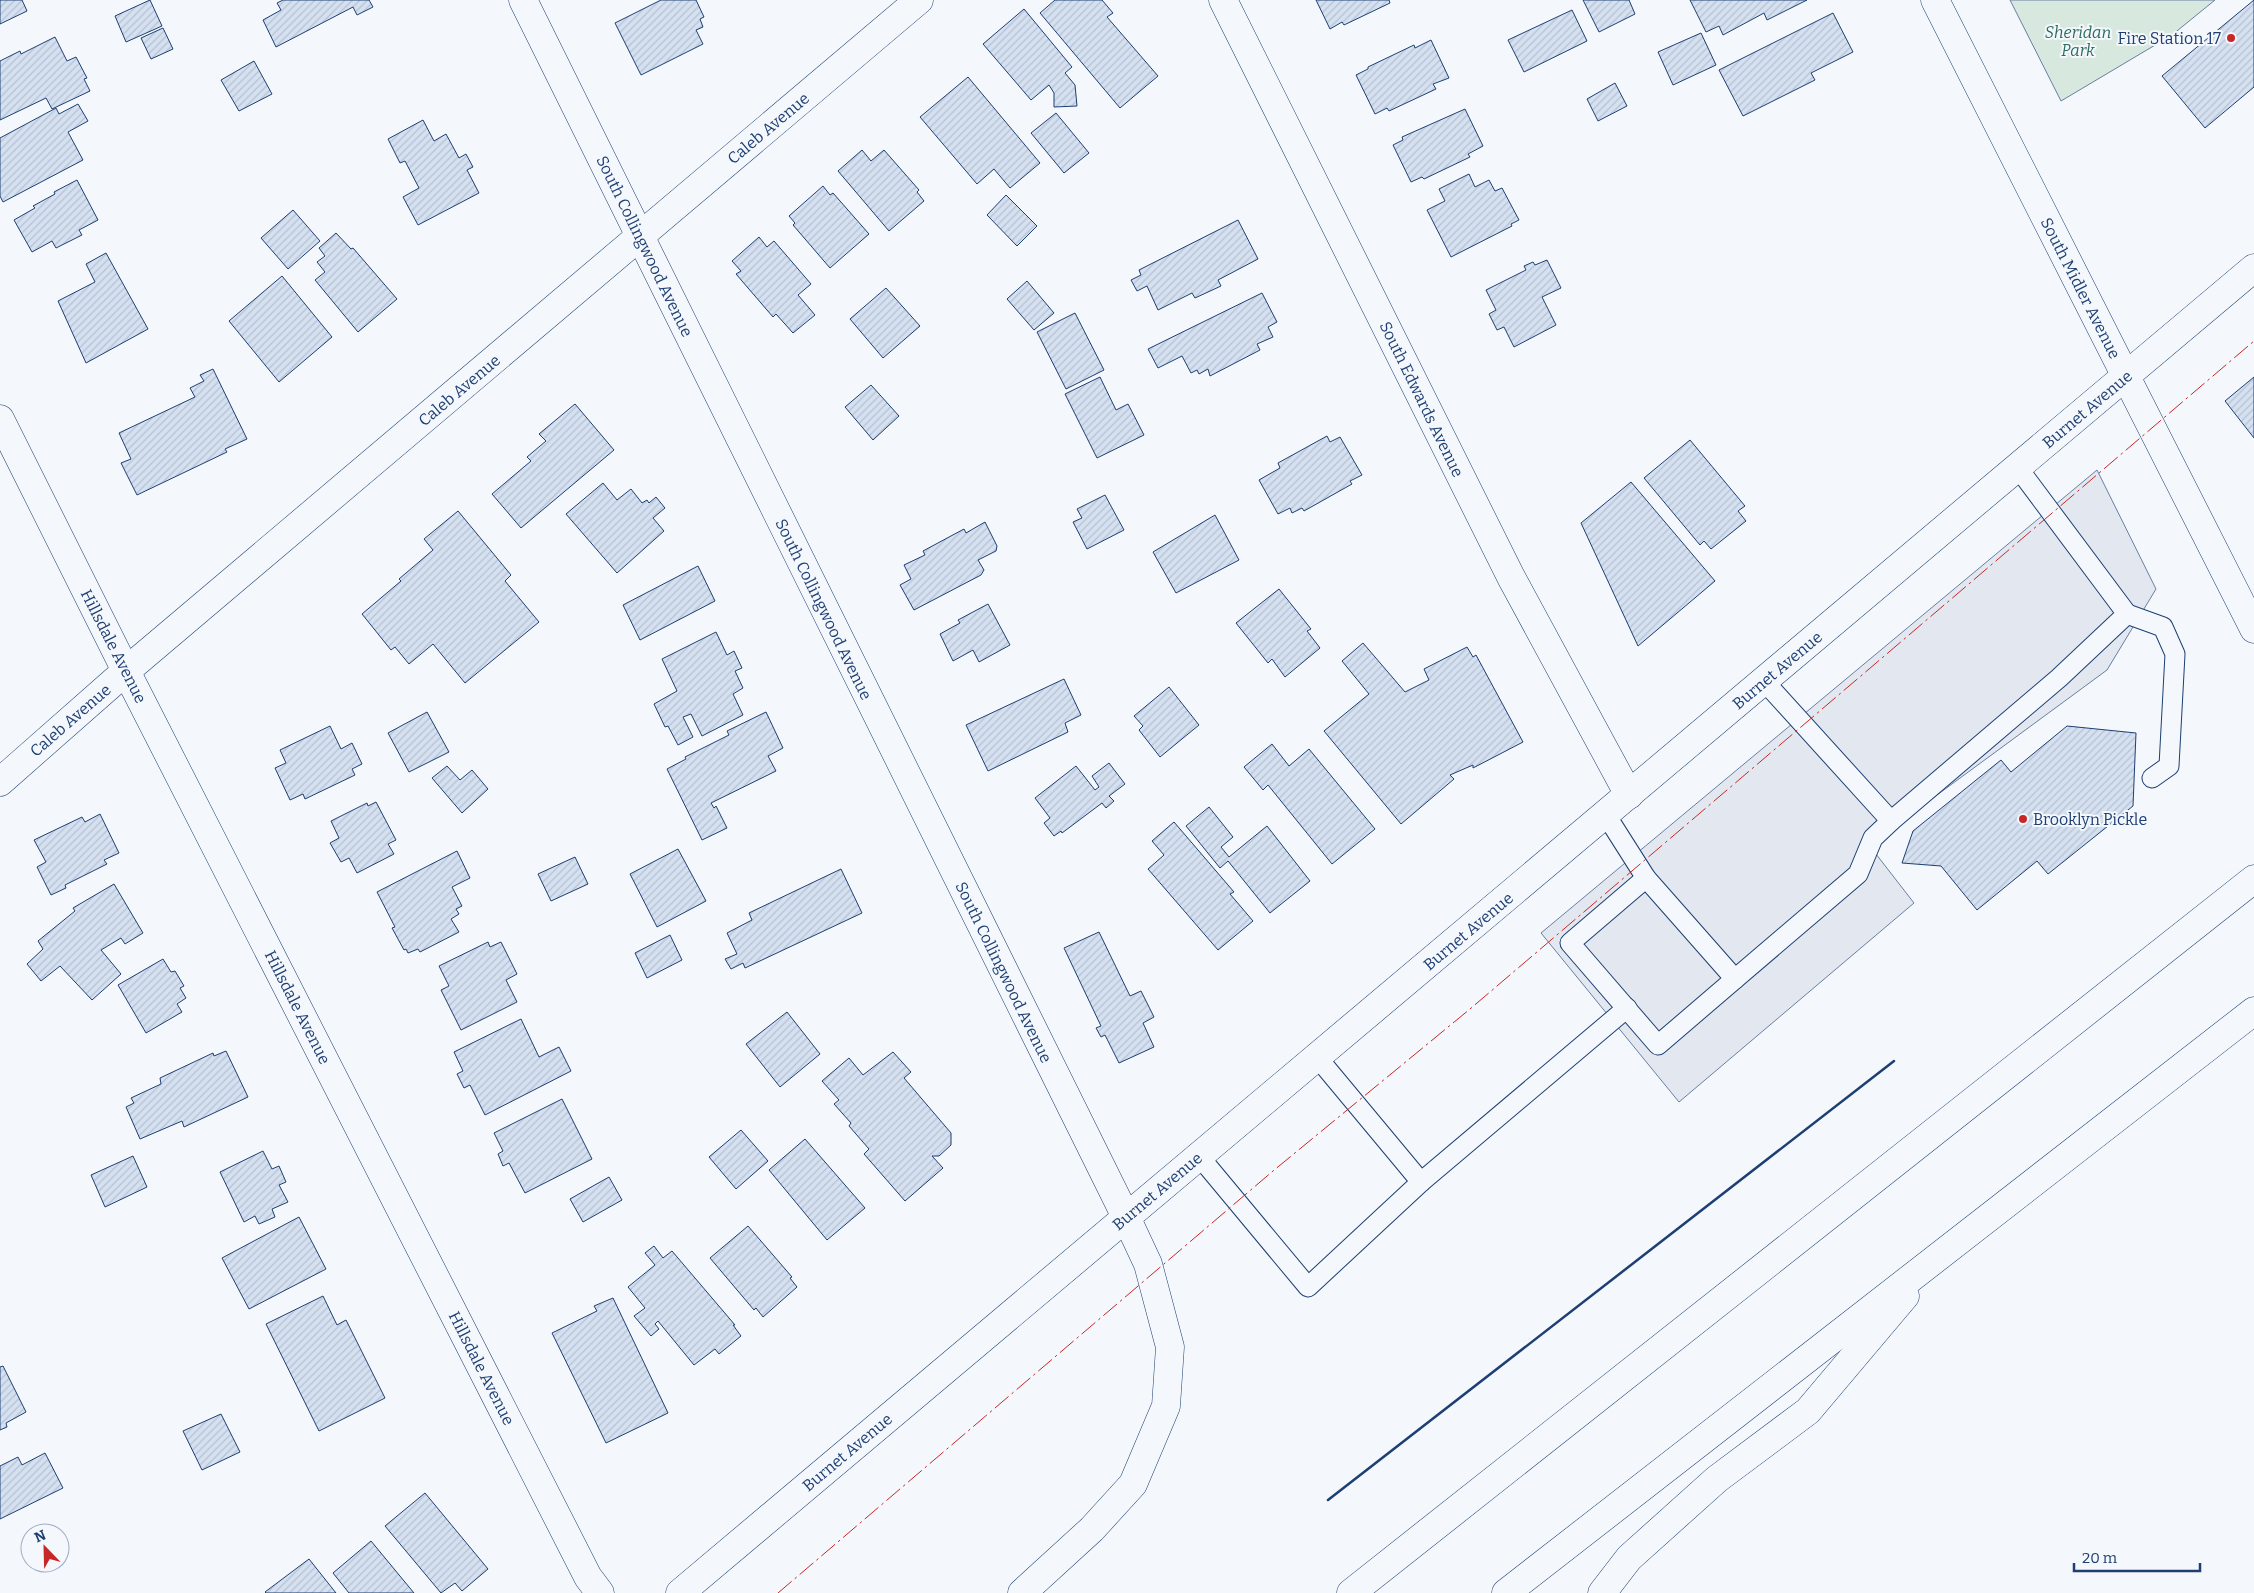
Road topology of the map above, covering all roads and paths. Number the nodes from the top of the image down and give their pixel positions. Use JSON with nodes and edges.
{"nodes":[{"id":1,"x":523,"y":0,"type":"edge"},
{"id":2,"x":919,"y":0,"type":"edge"},
{"id":3,"x":1223,"y":0,"type":"edge"},
{"id":4,"x":1935,"y":0,"type":"edge"},
{"id":5,"x":640,"y":236,"type":"junction"},
{"id":6,"x":2254,"y":268,"type":"edge"},
{"id":7,"x":2126,"y":377,"type":"junction"},
{"id":8,"x":0,"y":419,"type":"edge"},
{"id":9,"x":2018,"y":468,"type":"junction"},
{"id":10,"x":2127,"y":614,"type":"junction"},
{"id":11,"x":2254,"y":630,"type":"edge"},
{"id":12,"x":126,"y":671,"type":"junction"},
{"id":13,"x":1764,"y":681,"type":"junction"},
{"id":14,"x":2152,"y":778,"type":"dead end"},
{"id":15,"x":0,"y":782,"type":"edge"},
{"id":16,"x":1629,"y":795,"type":"junction"},
{"id":17,"x":1606,"y":815,"type":"junction"},
{"id":18,"x":1891,"y":821,"type":"junction"},
{"id":19,"x":1646,"y":878,"type":"junction"},
{"id":20,"x":2254,"y":879,"type":"edge"},
{"id":21,"x":1735,"y":980,"type":"junction"},
{"id":22,"x":1627,"y":1008,"type":"junction"},
{"id":23,"x":2254,"y":1011,"type":"edge"},
{"id":24,"x":1317,"y":1057,"type":"junction"},
{"id":25,"x":1199,"y":1156,"type":"junction"},
{"id":26,"x":1421,"y":1182,"type":"junction"},
{"id":27,"x":1126,"y":1217,"type":"junction"},
{"id":28,"x":1941,"y":1254,"type":"junction"},
{"id":29,"x":600,"y":1593,"type":"edge"},
{"id":30,"x":680,"y":1593,"type":"edge"},
{"id":31,"x":1022,"y":1593,"type":"edge"},
{"id":32,"x":1351,"y":1593,"type":"edge"},
{"id":33,"x":1506,"y":1593,"type":"edge"},
{"id":34,"x":1602,"y":1593,"type":"edge"}],
"edges":[{"from":1,"to":5,"type":"main road","name":"South Collingwood Avenue"},
{"from":2,"to":5,"type":"main road","name":"Caleb Avenue"},
{"from":3,"to":16,"type":"main road","name":"South Edwards Avenue"},
{"from":4,"to":7,"type":"main road","name":"South Midler Avenue"},
{"from":5,"to":12,"type":"main road","name":"Caleb Avenue"},
{"from":5,"to":27,"type":"main road","name":"South Collingwood Avenue"},
{"from":6,"to":7,"type":"main road","name":"Burnet Avenue"},
{"from":7,"to":9,"type":"main road","name":"Burnet Avenue"},
{"from":7,"to":11,"type":"main road","name":"South Midler Avenue"},
{"from":8,"to":12,"type":"main road","name":"Hillsdale Avenue"},
{"from":9,"to":10,"type":"lane"},
{"from":9,"to":13,"type":"main road","name":"Burnet Avenue"},
{"from":10,"to":14,"type":"lane"},
{"from":10,"to":18,"type":"lane"},
{"from":12,"to":15,"type":"main road","name":"Caleb Avenue"},
{"from":12,"to":29,"type":"main road","name":"Hillsdale Avenue"},
{"from":13,"to":16,"type":"main road","name":"Burnet Avenue"},
{"from":13,"to":18,"type":"lane"},
{"from":16,"to":17,"type":"main road","name":"Burnet Avenue"},
{"from":17,"to":19,"type":"lane"},
{"from":17,"to":24,"type":"main road","name":"Burnet Avenue"},
{"from":18,"to":21,"type":"lane"},
{"from":19,"to":21,"type":"lane"},
{"from":19,"to":22,"type":"lane"},
{"from":20,"to":32,"type":"main road"},
{"from":21,"to":22,"type":"lane"},
{"from":22,"to":26,"type":"lane"},
{"from":23,"to":28,"type":"main road"},
{"from":24,"to":25,"type":"main road","name":"Burnet Avenue"},
{"from":24,"to":26,"type":"lane"},
{"from":25,"to":26,"type":"lane"},
{"from":25,"to":27,"type":"main road","name":"Burnet Avenue"},
{"from":27,"to":30,"type":"main road","name":"Burnet Avenue"},
{"from":27,"to":31,"type":"main road","name":"South Collingwood Avenue"},
{"from":28,"to":33,"type":"main road"},
{"from":28,"to":34,"type":"main road"}]}
